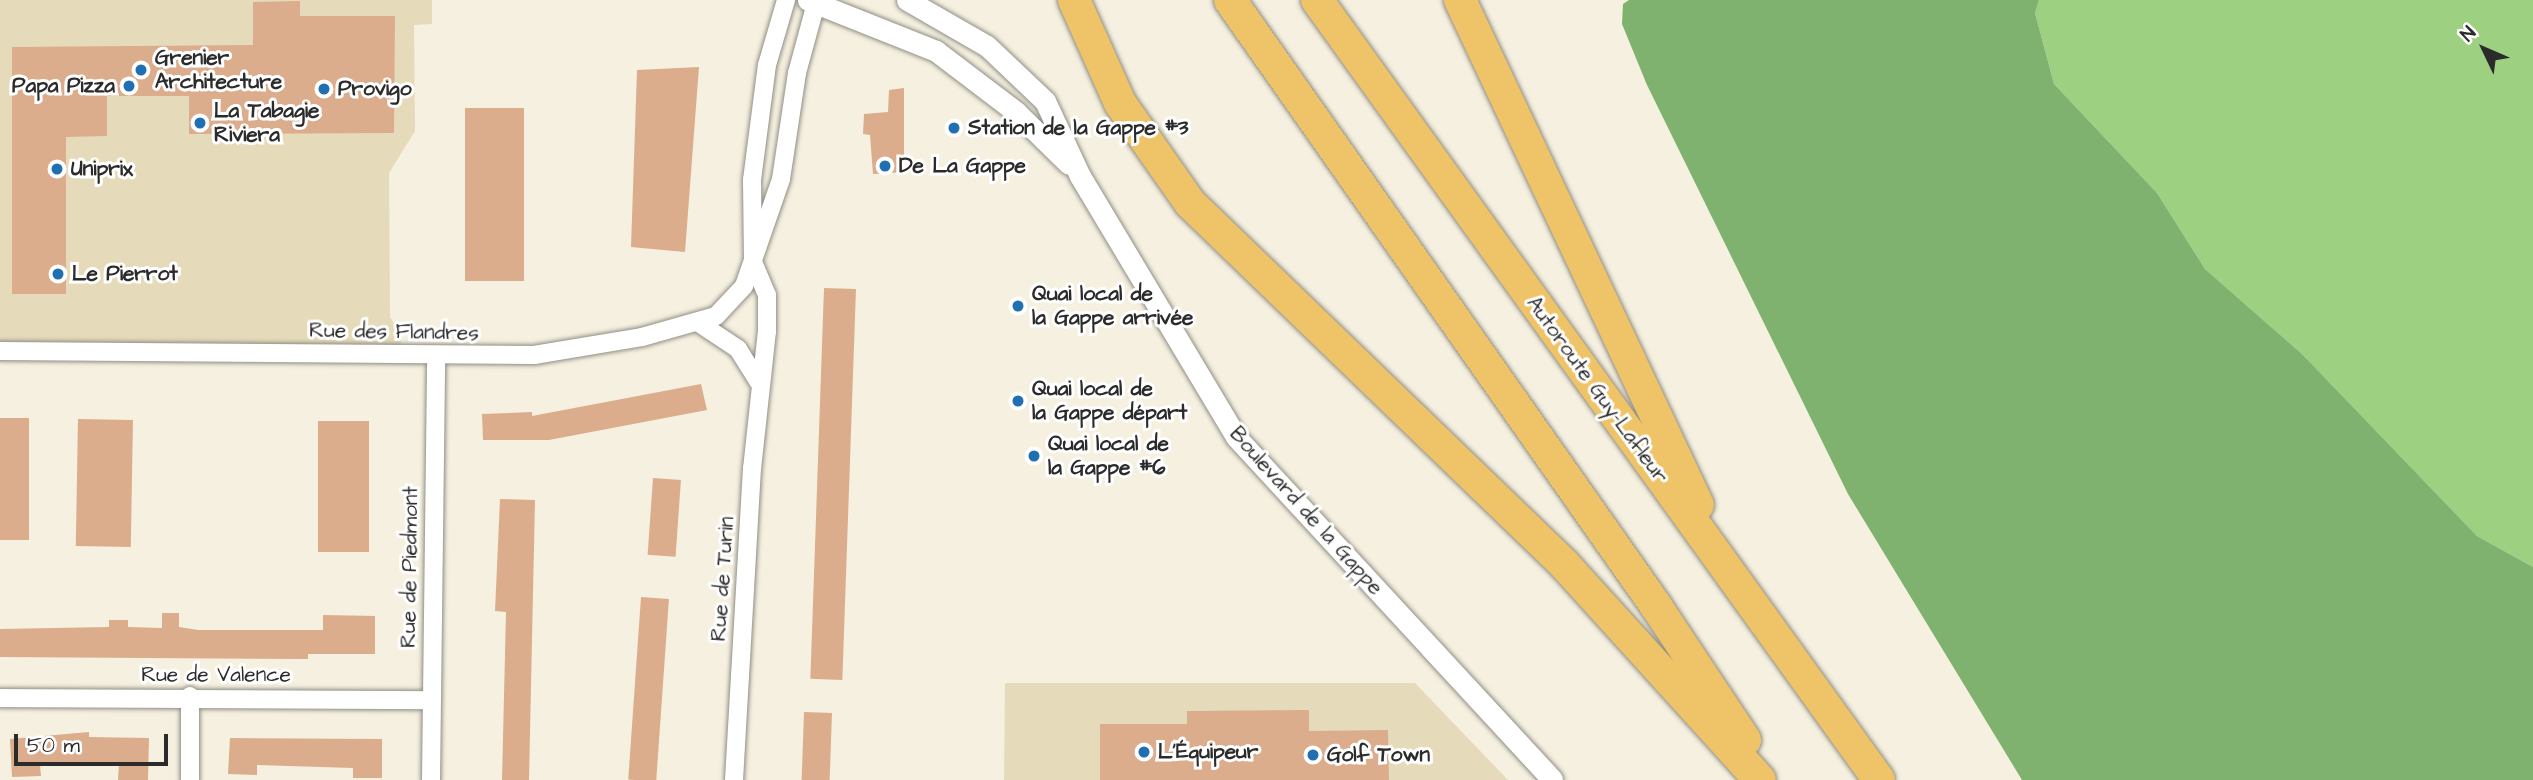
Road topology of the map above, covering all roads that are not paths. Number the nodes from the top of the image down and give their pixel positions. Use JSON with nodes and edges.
{"nodes":[{"id":1,"x":786,"y":0,"type":"edge"},
{"id":2,"x":907,"y":0,"type":"edge"},
{"id":3,"x":1074,"y":0,"type":"edge"},
{"id":4,"x":1230,"y":0,"type":"edge"},
{"id":5,"x":1317,"y":0,"type":"edge"},
{"id":6,"x":1461,"y":0,"type":"edge"},
{"id":7,"x":814,"y":1,"type":"edge"},
{"id":8,"x":1080,"y":176,"type":"junction"},
{"id":9,"x":753,"y":262,"type":"junction"},
{"id":10,"x":699,"y":323,"type":"junction"},
{"id":11,"x":0,"y":351,"type":"edge"},
{"id":12,"x":436,"y":355,"type":"junction"},
{"id":13,"x":758,"y":382,"type":"junction"},
{"id":14,"x":1724,"y":562,"type":"junction"},
{"id":15,"x":190,"y":696,"type":"junction"},
{"id":16,"x":0,"y":698,"type":"edge"},
{"id":17,"x":431,"y":701,"type":"junction"},
{"id":18,"x":190,"y":780,"type":"edge"},
{"id":19,"x":431,"y":780,"type":"edge"},
{"id":20,"x":734,"y":780,"type":"edge"},
{"id":21,"x":1552,"y":780,"type":"edge"},
{"id":22,"x":1760,"y":780,"type":"edge"},
{"id":23,"x":1772,"y":780,"type":"edge"},
{"id":24,"x":1879,"y":780,"type":"edge"}],
"edges":[{"from":1,"to":9,"type":"street","name":"Rue de Turin"},
{"from":2,"to":8,"type":"street","name":"Boulevard de la Gappe"},
{"from":3,"to":22,"type":"highway"},
{"from":4,"to":23,"type":"highway"},
{"from":5,"to":14,"type":"highway","name":"Autoroute Guy-Lafleur"},
{"from":6,"to":14,"type":"highway"},
{"from":7,"to":8,"type":"street","name":"Boulevard de la Gappe"},
{"from":7,"to":9,"type":"street"},
{"from":8,"to":21,"type":"street","name":"Boulevard de la Gappe"},
{"from":9,"to":10,"type":"street","name":"Rue des Flandres"},
{"from":9,"to":13,"type":"street","name":"Rue de Turin"},
{"from":10,"to":12,"type":"street","name":"Rue des Flandres"},
{"from":10,"to":13,"type":"street"},
{"from":11,"to":12,"type":"street","name":"Rue des Flandres"},
{"from":12,"to":17,"type":"street","name":"Rue de Piedmont"},
{"from":13,"to":20,"type":"street","name":"Rue de Turin"},
{"from":14,"to":24,"type":"highway","name":"Autoroute Guy-Lafleur"},
{"from":15,"to":16,"type":"street","name":"Rue de Valence"},
{"from":15,"to":17,"type":"street","name":"Rue de Valence"},
{"from":15,"to":18,"type":"street"},
{"from":17,"to":19,"type":"street","name":"Rue de Piedmont"}]}
